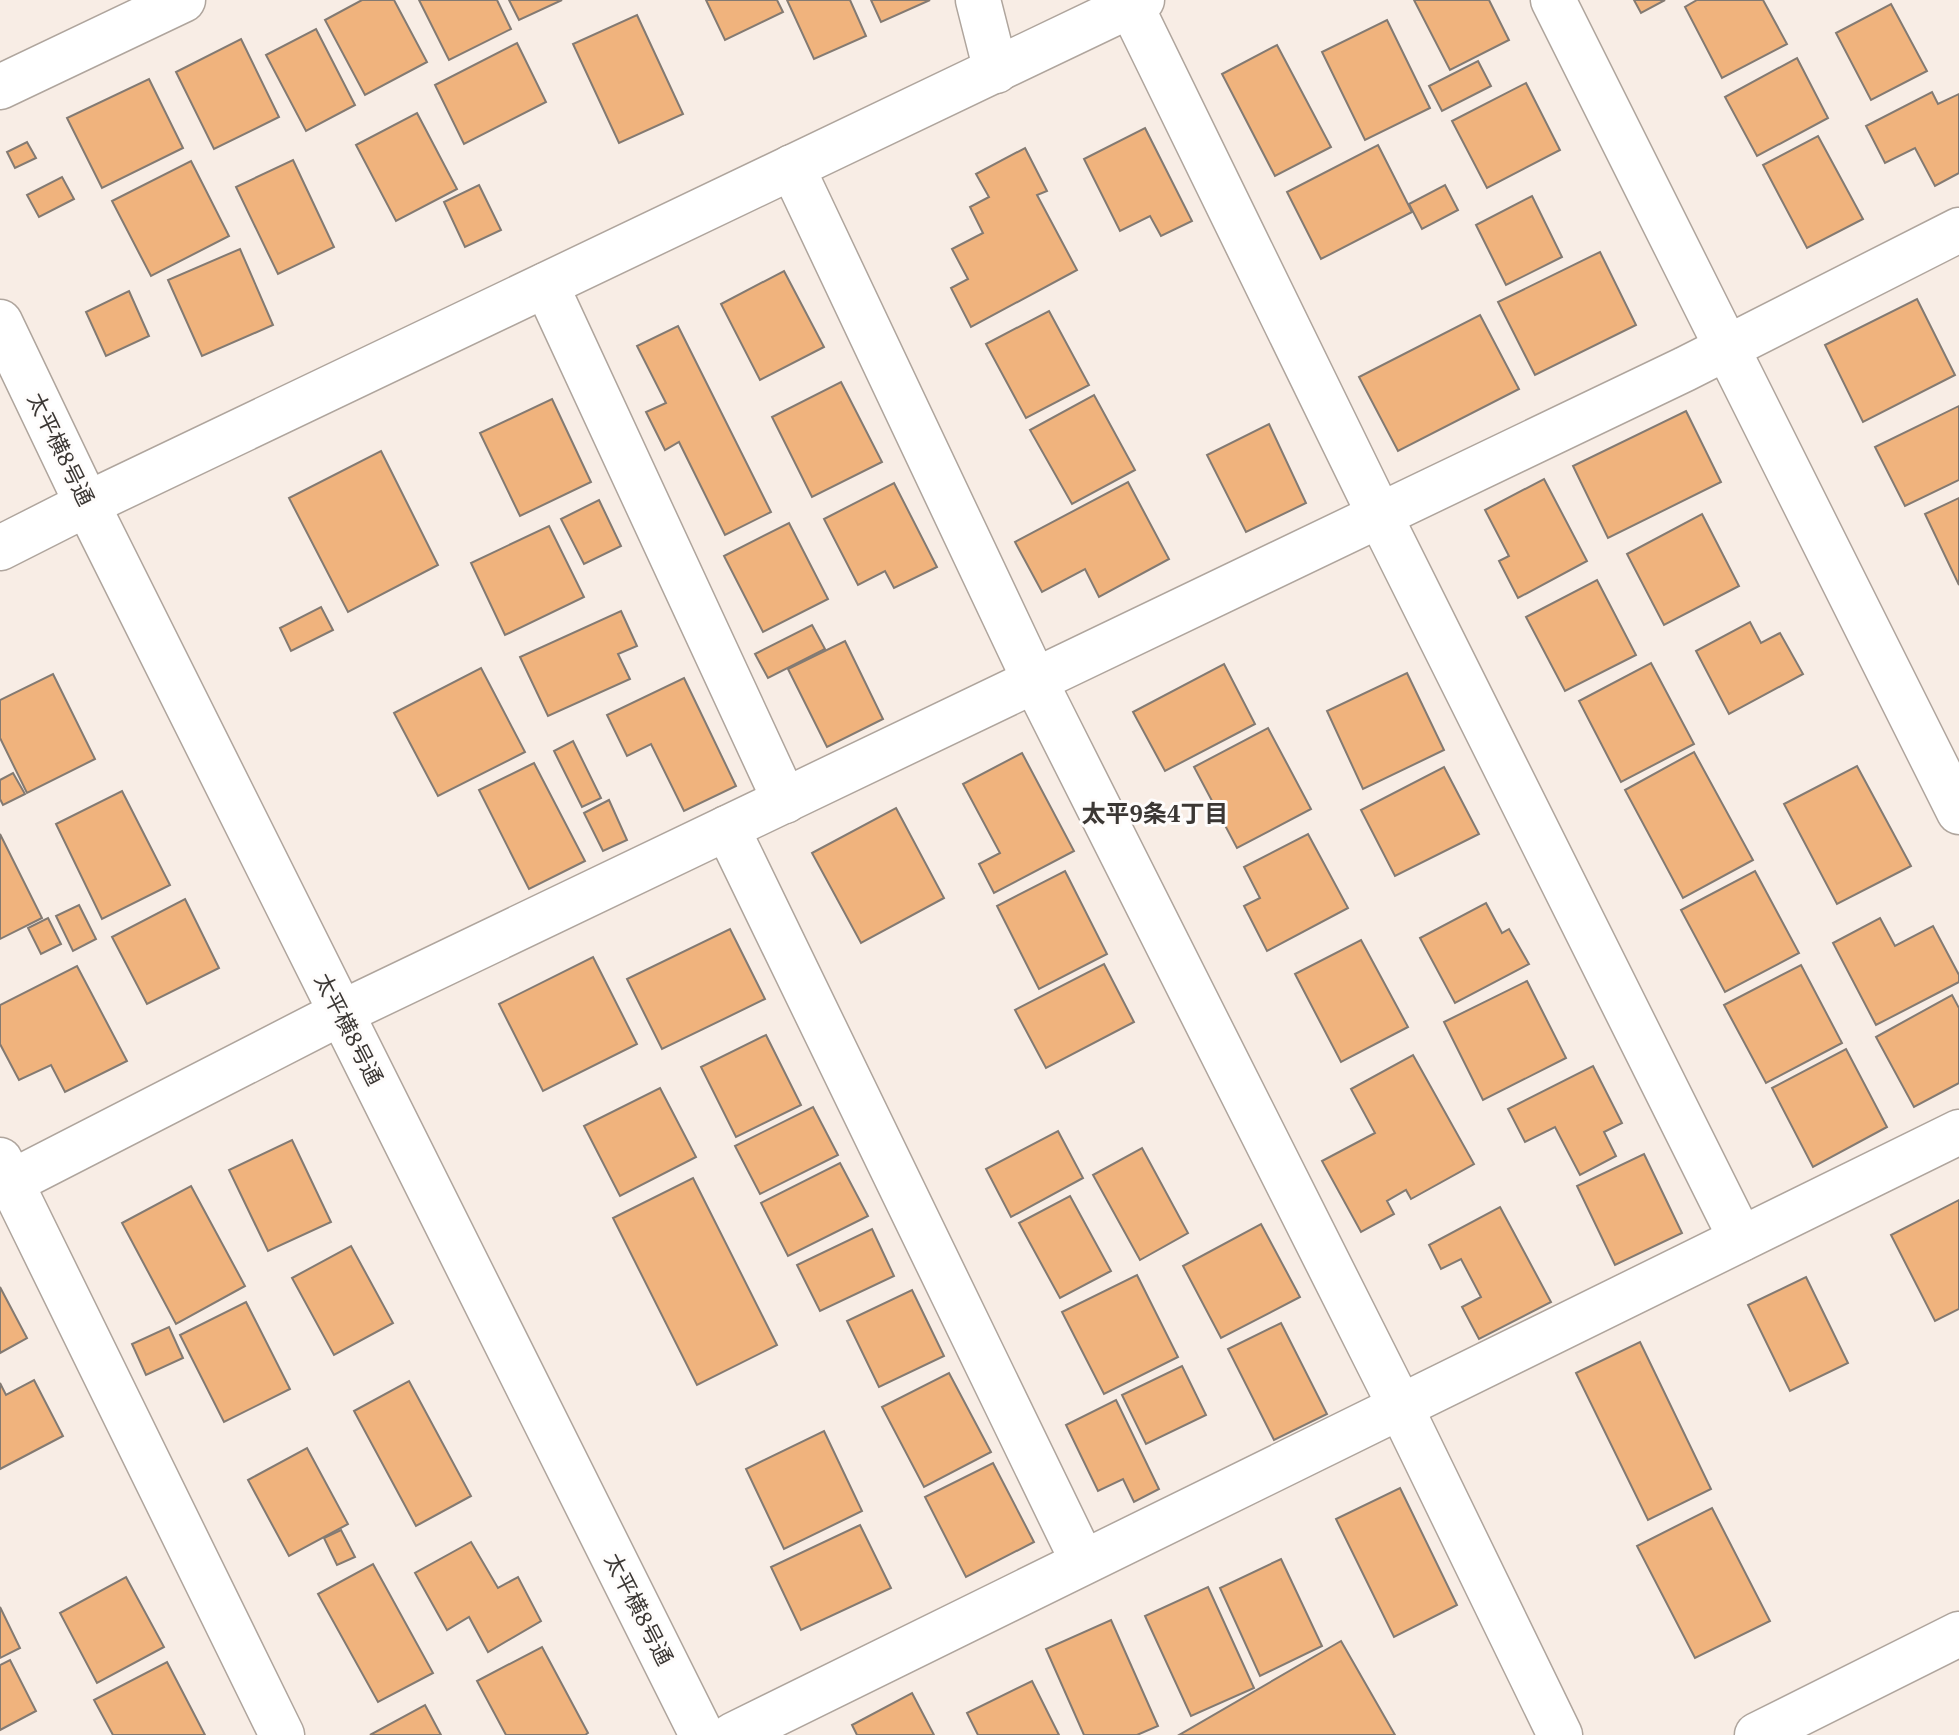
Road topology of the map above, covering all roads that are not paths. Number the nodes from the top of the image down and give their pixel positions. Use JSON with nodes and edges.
{"nodes":[{"id":1,"x":183,"y":0,"type":"edge"},
{"id":2,"x":978,"y":0,"type":"edge"},
{"id":3,"x":1553,"y":0,"type":"edge"},
{"id":4,"x":1137,"y":3,"type":"edge"},
{"id":5,"x":996,"y":71,"type":"junction"},
{"id":6,"x":0,"y":87,"type":"edge"},
{"id":7,"x":792,"y":167,"type":"junction"},
{"id":8,"x":1959,"y":230,"type":"edge"},
{"id":9,"x":546,"y":285,"type":"junction"},
{"id":10,"x":0,"y":322,"type":"edge"},
{"id":11,"x":1727,"y":349,"type":"junction"},
{"id":12,"x":87,"y":504,"type":"junction"},
{"id":13,"x":1380,"y":516,"type":"junction"},
{"id":14,"x":0,"y":548,"type":"edge"},
{"id":15,"x":1035,"y":681,"type":"junction"},
{"id":16,"x":785,"y":801,"type":"junction"},
{"id":17,"x":1959,"y":812,"type":"edge"},
{"id":18,"x":727,"y":828,"type":"junction"},
{"id":19,"x":341,"y":1013,"type":"junction"},
{"id":20,"x":1959,"y":1132,"type":"edge"},
{"id":21,"x":4,"y":1177,"type":"edge"},
{"id":22,"x":1741,"y":1239,"type":"junction"},
{"id":23,"x":1400,"y":1406,"type":"junction"},
{"id":24,"x":1083,"y":1562,"type":"junction"},
{"id":25,"x":1959,"y":1634,"type":"edge"},
{"id":26,"x":282,"y":1735,"type":"edge"},
{"id":27,"x":702,"y":1735,"type":"edge"},
{"id":28,"x":733,"y":1735,"type":"edge"},
{"id":29,"x":1560,"y":1735,"type":"edge"},
{"id":30,"x":1757,"y":1735,"type":"edge"}],
"edges":[{"from":1,"to":6,"type":"street"},
{"from":2,"to":5,"type":"street"},
{"from":3,"to":11,"type":"street"},
{"from":4,"to":5,"type":"street"},
{"from":4,"to":13,"type":"street"},
{"from":5,"to":7,"type":"street"},
{"from":7,"to":9,"type":"street"},
{"from":7,"to":15,"type":"street"},
{"from":8,"to":11,"type":"street"},
{"from":9,"to":12,"type":"street"},
{"from":9,"to":16,"type":"street"},
{"from":10,"to":12,"type":"street","name":"太平横8号通"},
{"from":11,"to":13,"type":"street"},
{"from":11,"to":17,"type":"street"},
{"from":12,"to":14,"type":"street"},
{"from":12,"to":19,"type":"street","name":"太平横8号通"},
{"from":13,"to":15,"type":"street"},
{"from":13,"to":22,"type":"street"},
{"from":15,"to":16,"type":"street"},
{"from":15,"to":23,"type":"street"},
{"from":16,"to":18,"type":"street"},
{"from":18,"to":19,"type":"street"},
{"from":18,"to":24,"type":"street"},
{"from":19,"to":21,"type":"street"},
{"from":19,"to":27,"type":"street","name":"太平横8号通"},
{"from":20,"to":22,"type":"street"},
{"from":21,"to":26,"type":"street"},
{"from":22,"to":23,"type":"street"},
{"from":23,"to":24,"type":"street"},
{"from":23,"to":29,"type":"street"},
{"from":24,"to":28,"type":"street"},
{"from":25,"to":30,"type":"street"}]}
